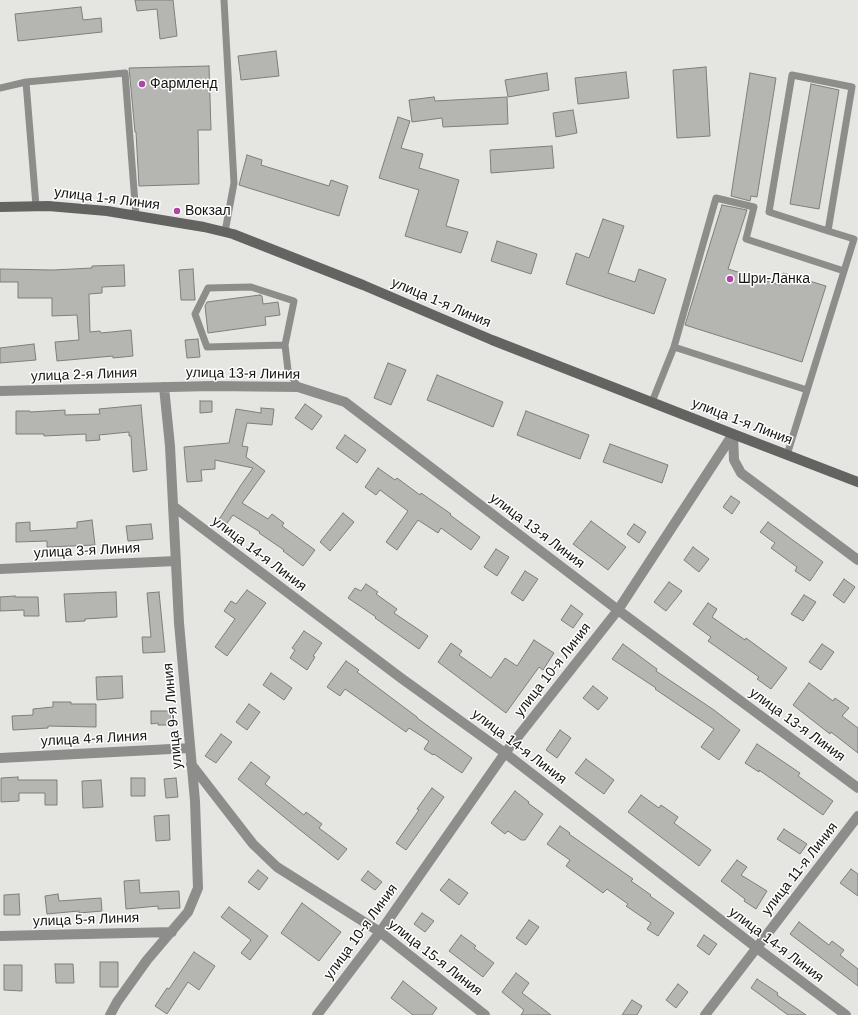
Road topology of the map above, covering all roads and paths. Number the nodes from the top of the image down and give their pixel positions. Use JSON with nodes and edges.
{"nodes":[{"id":1,"x":224,"y":0,"type":"edge"},
{"id":2,"x":26,"y":82,"type":"junction"},
{"id":3,"x":0,"y":88,"type":"edge"},
{"id":4,"x":36,"y":206,"type":"junction"},
{"id":5,"x":0,"y":207,"type":"edge"},
{"id":6,"x":136,"y":216,"type":"junction"},
{"id":7,"x":828,"y":231,"type":"junction"},
{"id":8,"x":225,"y":232,"type":"junction"},
{"id":9,"x":844,"y":271,"type":"junction"},
{"id":10,"x":285,"y":345,"type":"junction"},
{"id":11,"x":674,"y":347,"type":"junction"},
{"id":12,"x":166,"y":387,"type":"junction"},
{"id":13,"x":298,"y":387,"type":"junction"},
{"id":14,"x":807,"y":390,"type":"junction"},
{"id":15,"x":0,"y":391,"type":"edge"},
{"id":16,"x":652,"y":402,"type":"junction"},
{"id":17,"x":733,"y":434,"type":"junction"},
{"id":18,"x":787,"y":455,"type":"junction"},
{"id":19,"x":858,"y":482,"type":"edge"},
{"id":20,"x":173,"y":506,"type":"junction"},
{"id":21,"x":858,"y":560,"type":"edge"},
{"id":22,"x":176,"y":561,"type":"junction"},
{"id":23,"x":0,"y":569,"type":"edge"},
{"id":24,"x":618,"y":610,"type":"junction"},
{"id":25,"x":190,"y":748,"type":"junction"},
{"id":26,"x":505,"y":753,"type":"junction"},
{"id":27,"x":0,"y":758,"type":"edge"},
{"id":28,"x":192,"y":764,"type":"junction"},
{"id":29,"x":858,"y":788,"type":"edge"},
{"id":30,"x":858,"y":816,"type":"edge"},
{"id":31,"x":172,"y":932,"type":"junction"},
{"id":32,"x":380,"y":932,"type":"junction"},
{"id":33,"x":0,"y":936,"type":"edge"},
{"id":34,"x":757,"y":948,"type":"junction"},
{"id":35,"x":110,"y":1015,"type":"edge"},
{"id":36,"x":317,"y":1015,"type":"edge"},
{"id":37,"x":485,"y":1015,"type":"edge"},
{"id":38,"x":705,"y":1015,"type":"edge"},
{"id":39,"x":846,"y":1015,"type":"edge"}],
"edges":[{"from":1,"to":8,"type":"lane"},
{"from":2,"to":3,"type":"lane"},
{"from":2,"to":4,"type":"lane"},
{"from":2,"to":6,"type":"lane"},
{"from":4,"to":5,"type":"main road","name":"улица 1-я Линия"},
{"from":4,"to":6,"type":"main road","name":"улица 1-я Линия"},
{"from":6,"to":8,"type":"main road","name":"улица 1-я Линия"},
{"from":7,"to":7,"type":"lane"},
{"from":7,"to":9,"type":"lane"},
{"from":8,"to":16,"type":"main road","name":"улица 1-я Линия"},
{"from":9,"to":11,"type":"lane"},
{"from":9,"to":14,"type":"lane"},
{"from":10,"to":10,"type":"lane"},
{"from":10,"to":13,"type":"lane"},
{"from":11,"to":14,"type":"lane"},
{"from":11,"to":16,"type":"lane"},
{"from":12,"to":13,"type":"street","name":"улица 13-я Линия"},
{"from":12,"to":15,"type":"street","name":"улица 2-я Линия"},
{"from":12,"to":20,"type":"street","name":"улица 9-я Линия"},
{"from":13,"to":24,"type":"street","name":"улица 13-я Линия"},
{"from":14,"to":18,"type":"lane"},
{"from":16,"to":17,"type":"main road","name":"улица 1-я Линия"},
{"from":17,"to":18,"type":"main road","name":"улица 1-я Линия"},
{"from":17,"to":21,"type":"street"},
{"from":17,"to":24,"type":"street","name":"улица 10-я Линия"},
{"from":18,"to":19,"type":"main road","name":"улица 1-я Линия"},
{"from":20,"to":22,"type":"street","name":"улица 9-я Линия"},
{"from":20,"to":26,"type":"street","name":"улица 14-я Линия"},
{"from":22,"to":23,"type":"street","name":"улица 3-я Линия"},
{"from":22,"to":25,"type":"street","name":"улица 9-я Линия"},
{"from":24,"to":26,"type":"street","name":"улица 10-я Линия"},
{"from":24,"to":29,"type":"street","name":"улица 13-я Линия"},
{"from":25,"to":27,"type":"street","name":"улица 4-я Линия"},
{"from":25,"to":28,"type":"street","name":"улица 9-я Линия"},
{"from":26,"to":32,"type":"street","name":"улица 10-я Линия"},
{"from":26,"to":34,"type":"street","name":"улица 14-я Линия"},
{"from":28,"to":31,"type":"street","name":"улица 9-я Линия"},
{"from":28,"to":32,"type":"street","name":"улица 15-я Линия"},
{"from":30,"to":34,"type":"street","name":"улица 11-я Линия"},
{"from":31,"to":33,"type":"street","name":"улица 5-я Линия"},
{"from":31,"to":35,"type":"street","name":"улица 9-я Линия"},
{"from":32,"to":36,"type":"street","name":"улица 10-я Линия"},
{"from":32,"to":37,"type":"street","name":"улица 15-я Линия"},
{"from":34,"to":38,"type":"street","name":"улица 11-я Линия"},
{"from":34,"to":39,"type":"street","name":"улица 14-я Линия"}]}
